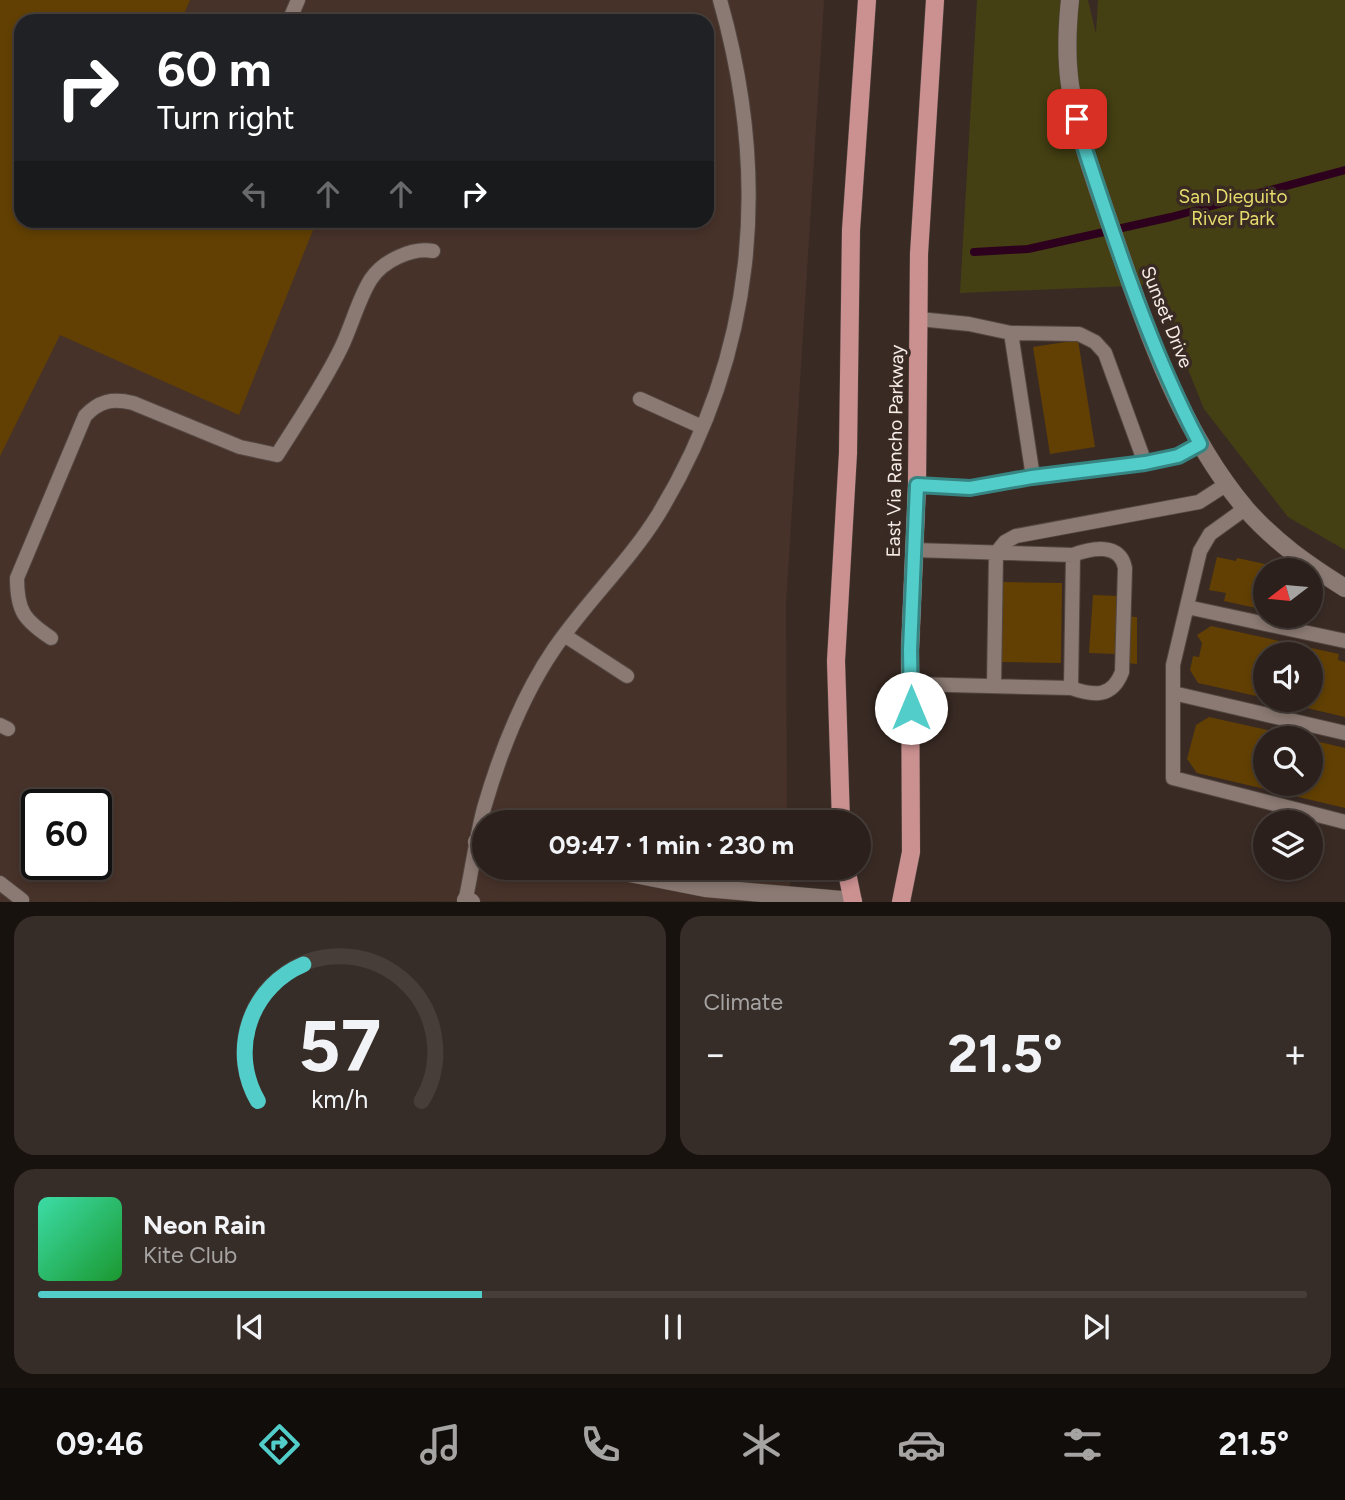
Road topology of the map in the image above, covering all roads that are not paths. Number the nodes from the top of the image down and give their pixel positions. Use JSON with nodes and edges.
{"nodes":[{"id":1,"x":720,"y":0,"type":"edge"},
{"id":2,"x":867,"y":0,"type":"edge"},
{"id":3,"x":934,"y":0,"type":"edge"},
{"id":4,"x":1070,"y":0,"type":"edge"},
{"id":5,"x":433,"y":251,"type":"dead end"},
{"id":6,"x":919,"y":319,"type":"junction"},
{"id":7,"x":1011,"y":332,"type":"junction"},
{"id":8,"x":640,"y":399,"type":"dead end"},
{"id":9,"x":702,"y":427,"type":"junction"},
{"id":10,"x":1200,"y":444,"type":"junction"},
{"id":11,"x":1145,"y":463,"type":"junction"},
{"id":12,"x":1032,"y":477,"type":"junction"},
{"id":13,"x":1227,"y":484,"type":"junction"},
{"id":14,"x":917,"y":485,"type":"junction"},
{"id":15,"x":1246,"y":508,"type":"junction"},
{"id":16,"x":914,"y":550,"type":"junction"},
{"id":17,"x":996,"y":553,"type":"junction"},
{"id":18,"x":1073,"y":555,"type":"junction"},
{"id":19,"x":1345,"y":588,"type":"edge"},
{"id":20,"x":1187,"y":607,"type":"junction"},
{"id":21,"x":564,"y":635,"type":"junction"},
{"id":22,"x":51,"y":638,"type":"dead end"},
{"id":23,"x":1345,"y":641,"type":"edge"},
{"id":24,"x":627,"y":676,"type":"dead end"},
{"id":25,"x":911,"y":684,"type":"junction"},
{"id":26,"x":994,"y":686,"type":"junction"},
{"id":27,"x":1071,"y":688,"type":"junction"},
{"id":28,"x":1173,"y":693,"type":"junction"},
{"id":29,"x":1345,"y":733,"type":"edge"},
{"id":30,"x":484,"y":810,"type":"edge"},
{"id":31,"x":841,"y":810,"type":"edge"},
{"id":32,"x":1345,"y":822,"type":"edge"},
{"id":33,"x":472,"y":880,"type":"edge"},
{"id":34,"x":665,"y":880,"type":"edge"},
{"id":35,"x":849,"y":880,"type":"edge"},
{"id":36,"x":0,"y":883,"type":"edge"},
{"id":37,"x":21,"y":901,"type":"edge"},
{"id":38,"x":467,"y":901,"type":"edge"},
{"id":39,"x":853,"y":901,"type":"edge"},
{"id":40,"x":860,"y":901,"type":"edge"},
{"id":41,"x":901,"y":901,"type":"edge"}],
"edges":[{"from":1,"to":9,"type":"lane"},
{"from":2,"to":31,"type":"main road"},
{"from":3,"to":6,"type":"main road","name":"East Via Rancho Parkway"},
{"from":4,"to":10,"type":"street","name":"Sunset Drive"},
{"from":5,"to":22,"type":"lane"},
{"from":6,"to":7,"type":"lane"},
{"from":6,"to":14,"type":"main road","name":"East Via Rancho Parkway"},
{"from":7,"to":11,"type":"lane"},
{"from":7,"to":12,"type":"lane"},
{"from":8,"to":9,"type":"lane"},
{"from":9,"to":21,"type":"lane"},
{"from":10,"to":11,"type":"lane"},
{"from":10,"to":13,"type":"street","name":"Sunset Drive"},
{"from":11,"to":12,"type":"lane"},
{"from":12,"to":14,"type":"lane"},
{"from":13,"to":15,"type":"street","name":"Sunset Drive"},
{"from":13,"to":17,"type":"lane"},
{"from":14,"to":16,"type":"main road","name":"East Via Rancho Parkway"},
{"from":15,"to":19,"type":"street","name":"Sunset Drive"},
{"from":15,"to":20,"type":"lane"},
{"from":16,"to":17,"type":"lane"},
{"from":16,"to":25,"type":"main road","name":"East Via Rancho Parkway"},
{"from":17,"to":18,"type":"lane"},
{"from":17,"to":26,"type":"lane"},
{"from":18,"to":27,"type":"lane"},
{"from":18,"to":27,"type":"lane"},
{"from":20,"to":23,"type":"lane"},
{"from":20,"to":28,"type":"lane"},
{"from":21,"to":24,"type":"lane"},
{"from":21,"to":30,"type":"lane"},
{"from":25,"to":26,"type":"lane"},
{"from":25,"to":41,"type":"main road","name":"East Via Rancho Parkway"},
{"from":26,"to":27,"type":"lane"},
{"from":28,"to":29,"type":"lane"},
{"from":28,"to":32,"type":"lane"},
{"from":33,"to":38,"type":"lane"},
{"from":34,"to":39,"type":"street"},
{"from":35,"to":39,"type":"main road"},
{"from":36,"to":37,"type":"lane"},
{"from":39,"to":40,"type":"main road"}]}
